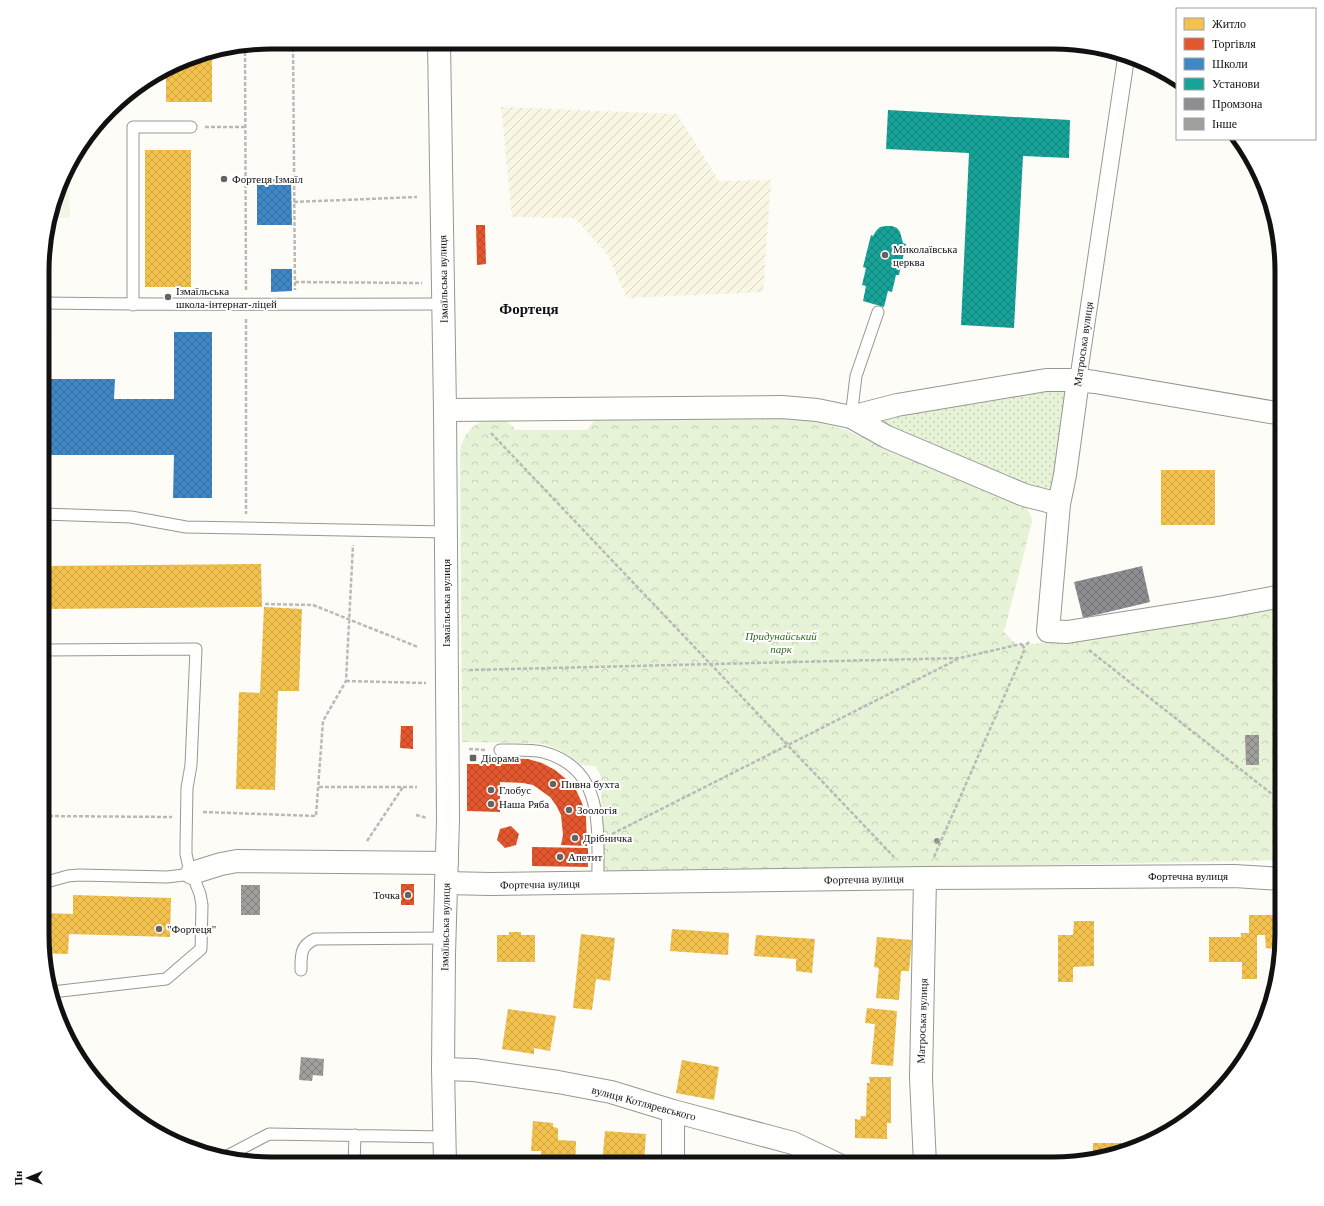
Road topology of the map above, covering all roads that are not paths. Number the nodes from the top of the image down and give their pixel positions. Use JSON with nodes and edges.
{"nodes":[{"id":1,"x":439,"y":49,"type":"edge"},
{"id":2,"x":1126,"y":61,"type":"edge"},
{"id":3,"x":191,"y":127,"type":"road end"},
{"id":4,"x":49,"y":303,"type":"edge"},
{"id":5,"x":443,"y":304,"type":"junction"},
{"id":6,"x":133,"y":305,"type":"junction"},
{"id":7,"x":878,"y":312,"type":"dead end"},
{"id":8,"x":1078,"y":380,"type":"junction"},
{"id":9,"x":445,"y":410,"type":"junction"},
{"id":10,"x":1275,"y":413,"type":"edge"},
{"id":11,"x":851,"y":416,"type":"junction"},
{"id":12,"x":1059,"y":504,"type":"junction"},
{"id":13,"x":49,"y":514,"type":"edge"},
{"id":14,"x":446,"y":532,"type":"junction"},
{"id":15,"x":1275,"y":597,"type":"edge"},
{"id":16,"x":49,"y":650,"type":"edge"},
{"id":17,"x":500,"y":750,"type":"road end"},
{"id":18,"x":192,"y":873,"type":"junction"},
{"id":19,"x":446,"y":873,"type":"junction"},
{"id":20,"x":925,"y":878,"type":"junction"},
{"id":21,"x":1275,"y":879,"type":"edge"},
{"id":22,"x":49,"y":881,"type":"edge"},
{"id":23,"x":598,"y":883,"type":"junction"},
{"id":24,"x":445,"y":938,"type":"junction"},
{"id":25,"x":301,"y":970,"type":"dead end"},
{"id":26,"x":57,"y":991,"type":"edge"},
{"id":27,"x":443,"y":1070,"type":"junction"},
{"id":28,"x":673,"y":1111,"type":"junction"},
{"id":29,"x":355,"y":1135,"type":"junction"},
{"id":30,"x":445,"y":1137,"type":"junction"},
{"id":31,"x":232,"y":1154,"type":"edge"},
{"id":32,"x":354,"y":1157,"type":"edge"},
{"id":33,"x":445,"y":1157,"type":"edge"},
{"id":34,"x":673,"y":1157,"type":"edge"},
{"id":35,"x":822,"y":1157,"type":"edge"},
{"id":36,"x":925,"y":1157,"type":"edge"}],
"edges":[{"from":1,"to":5,"type":"street","name":"Ізмаїльська вулиця"},
{"from":2,"to":8,"type":"street","name":"Матроська вулиця"},
{"from":3,"to":6,"type":"lane"},
{"from":4,"to":6,"type":"lane"},
{"from":5,"to":6,"type":"lane"},
{"from":5,"to":9,"type":"street","name":"Ізмаїльська вулиця"},
{"from":7,"to":11,"type":"lane"},
{"from":8,"to":10,"type":"street"},
{"from":8,"to":11,"type":"street"},
{"from":8,"to":12,"type":"street","name":"Матроська вулиця"},
{"from":9,"to":11,"type":"street"},
{"from":9,"to":14,"type":"street","name":"Ізмаїльська вулиця"},
{"from":11,"to":12,"type":"street"},
{"from":12,"to":15,"type":"street","name":"Матроська вулиця"},
{"from":13,"to":14,"type":"lane"},
{"from":14,"to":19,"type":"street","name":"Ізмаїльська вулиця"},
{"from":16,"to":18,"type":"lane"},
{"from":17,"to":23,"type":"lane"},
{"from":18,"to":19,"type":"street","name":"Фортечна вулиця"},
{"from":18,"to":22,"type":"lane"},
{"from":18,"to":26,"type":"lane"},
{"from":19,"to":23,"type":"street","name":"Фортечна вулиця"},
{"from":19,"to":24,"type":"street","name":"Ізмаїльська вулиця"},
{"from":20,"to":21,"type":"street","name":"Фортечна вулиця"},
{"from":20,"to":23,"type":"street","name":"Фортечна вулиця"},
{"from":20,"to":36,"type":"street","name":"Матроська вулиця"},
{"from":24,"to":25,"type":"lane"},
{"from":24,"to":27,"type":"street","name":"Ізмаїльська вулиця"},
{"from":27,"to":28,"type":"street","name":"вулиця Котляревського"},
{"from":27,"to":30,"type":"street","name":"Ізмаїльська вулиця"},
{"from":28,"to":34,"type":"street"},
{"from":28,"to":35,"type":"street","name":"вулиця Котляревського"},
{"from":29,"to":30,"type":"lane"},
{"from":29,"to":31,"type":"lane"},
{"from":29,"to":32,"type":"lane"},
{"from":30,"to":33,"type":"street","name":"Ізмаїльська вулиця"}]}
